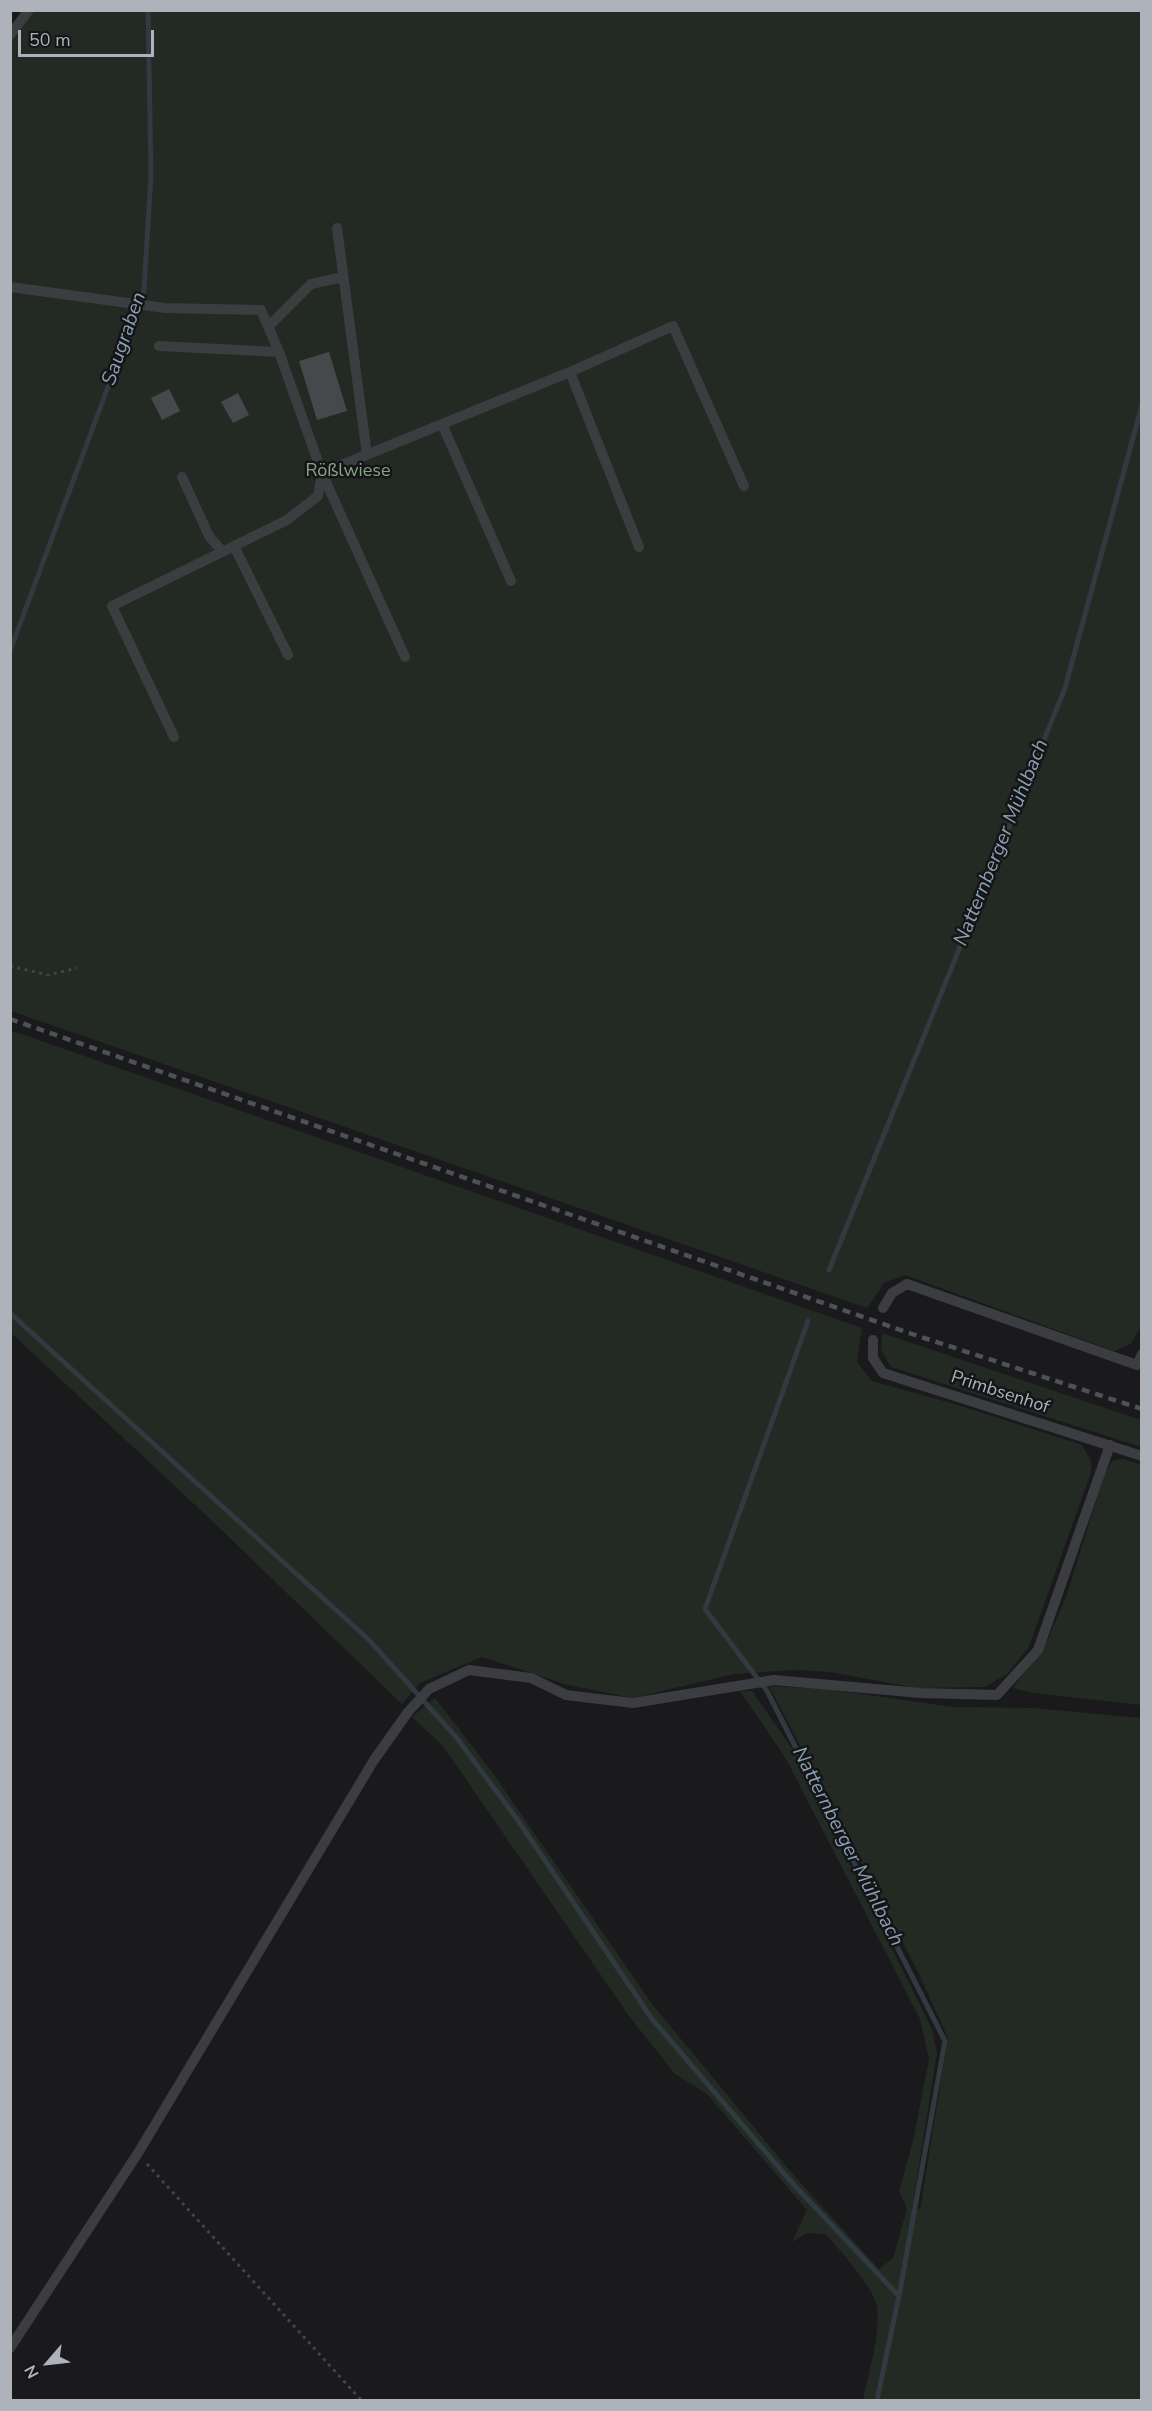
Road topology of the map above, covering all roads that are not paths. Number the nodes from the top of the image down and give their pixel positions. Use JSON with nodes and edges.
{"nodes":[{"id":1,"x":29,"y":10,"type":"edge"},
{"id":2,"x":10,"y":34,"type":"edge"},
{"id":3,"x":337,"y":228,"type":"dead end"},
{"id":4,"x":343,"y":277,"type":"junction"},
{"id":5,"x":10,"y":287,"type":"edge"},
{"id":6,"x":268,"y":327,"type":"junction"},
{"id":7,"x":159,"y":346,"type":"dead end"},
{"id":8,"x":279,"y":352,"type":"junction"},
{"id":9,"x":570,"y":372,"type":"junction"},
{"id":10,"x":442,"y":424,"type":"junction"},
{"id":11,"x":367,"y":455,"type":"junction"},
{"id":12,"x":322,"y":473,"type":"junction"},
{"id":13,"x":182,"y":477,"type":"dead end"},
{"id":14,"x":744,"y":486,"type":"dead end"},
{"id":15,"x":234,"y":546,"type":"junction"},
{"id":16,"x":639,"y":547,"type":"dead end"},
{"id":17,"x":223,"y":552,"type":"junction"},
{"id":18,"x":511,"y":581,"type":"dead end"},
{"id":19,"x":288,"y":655,"type":"dead end"},
{"id":20,"x":405,"y":657,"type":"dead end"},
{"id":21,"x":174,"y":737,"type":"dead end"},
{"id":22,"x":883,"y":1308,"type":"dead end"},
{"id":23,"x":873,"y":1340,"type":"dead end"},
{"id":24,"x":1142,"y":1354,"type":"edge"},
{"id":25,"x":1139,"y":1366,"type":"edge"},
{"id":26,"x":1110,"y":1446,"type":"junction"},
{"id":27,"x":1142,"y":1456,"type":"edge"},
{"id":28,"x":10,"y":2348,"type":"edge"}],
"edges":[{"from":1,"to":2,"type":"lane"},
{"from":3,"to":4,"type":"lane"},
{"from":4,"to":6,"type":"lane"},
{"from":4,"to":11,"type":"lane"},
{"from":5,"to":6,"type":"lane"},
{"from":6,"to":8,"type":"lane"},
{"from":7,"to":8,"type":"lane"},
{"from":8,"to":12,"type":"lane"},
{"from":9,"to":10,"type":"lane"},
{"from":9,"to":14,"type":"lane"},
{"from":9,"to":16,"type":"lane"},
{"from":10,"to":11,"type":"lane"},
{"from":10,"to":18,"type":"lane"},
{"from":11,"to":12,"type":"lane"},
{"from":12,"to":15,"type":"lane"},
{"from":12,"to":20,"type":"lane"},
{"from":13,"to":17,"type":"lane"},
{"from":15,"to":17,"type":"lane"},
{"from":15,"to":19,"type":"lane"},
{"from":17,"to":21,"type":"lane"},
{"from":22,"to":25,"type":"lane"},
{"from":23,"to":26,"type":"lane","name":"Primbsenhof"},
{"from":24,"to":25,"type":"lane"},
{"from":26,"to":27,"type":"lane","name":"Primbsenhof"},
{"from":26,"to":28,"type":"lane"}]}
